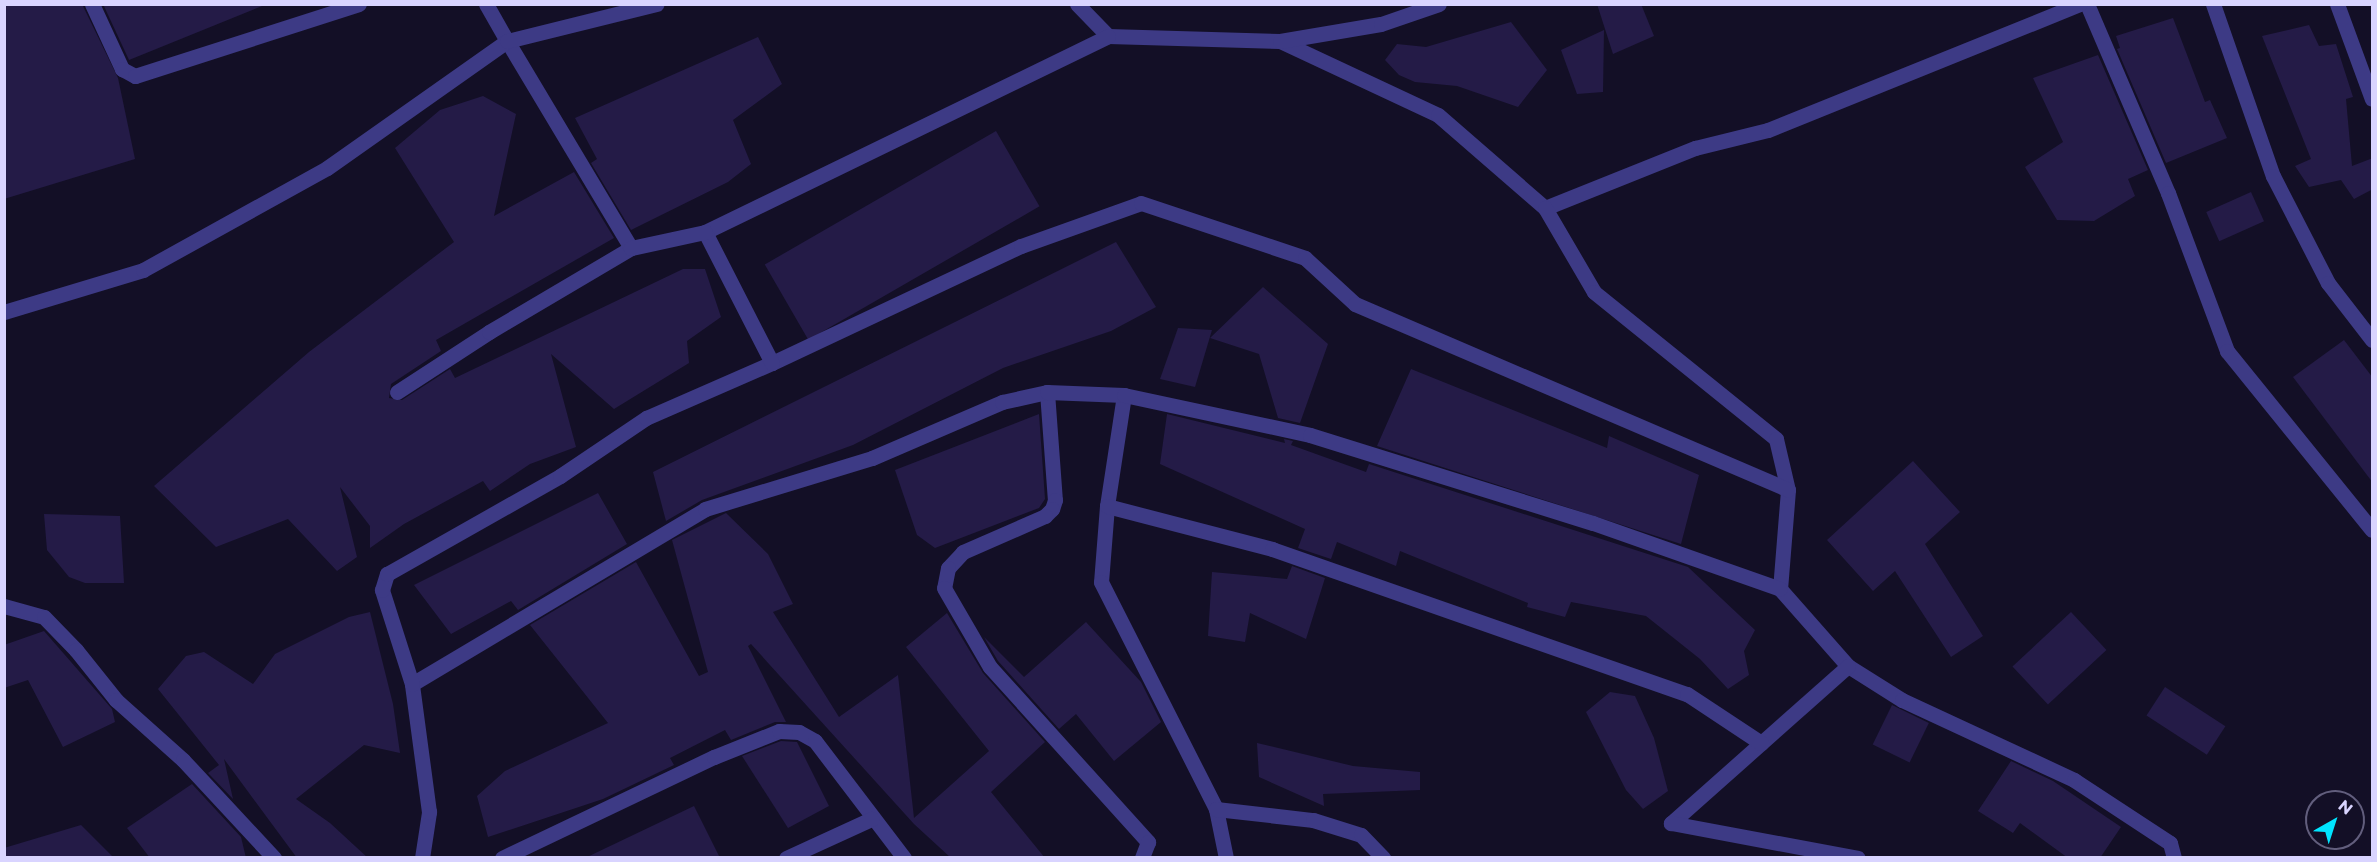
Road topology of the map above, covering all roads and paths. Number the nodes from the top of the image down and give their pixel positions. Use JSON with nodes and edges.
{"nodes":[{"id":1,"x":92,"y":4,"type":"edge"},
{"id":2,"x":359,"y":4,"type":"edge"},
{"id":3,"x":486,"y":4,"type":"edge"},
{"id":4,"x":657,"y":4,"type":"edge"},
{"id":5,"x":1077,"y":4,"type":"edge"},
{"id":6,"x":1439,"y":4,"type":"edge"},
{"id":7,"x":2080,"y":4,"type":"edge"},
{"id":8,"x":2087,"y":4,"type":"edge"},
{"id":9,"x":2213,"y":4,"type":"edge"},
{"id":10,"x":2337,"y":4,"type":"edge"},
{"id":11,"x":1108,"y":36,"type":"junction"},
{"id":12,"x":507,"y":41,"type":"junction"},
{"id":13,"x":1280,"y":41,"type":"junction"},
{"id":14,"x":2373,"y":99,"type":"edge"},
{"id":15,"x":1545,"y":208,"type":"junction"},
{"id":16,"x":705,"y":232,"type":"junction"},
{"id":17,"x":631,"y":248,"type":"junction"},
{"id":18,"x":4,"y":312,"type":"edge"},
{"id":19,"x":2373,"y":340,"type":"edge"},
{"id":20,"x":772,"y":363,"type":"junction"},
{"id":21,"x":397,"y":392,"type":"dead end"},
{"id":22,"x":1047,"y":392,"type":"junction"},
{"id":23,"x":1124,"y":395,"type":"junction"},
{"id":24,"x":1788,"y":490,"type":"junction"},
{"id":25,"x":1107,"y":506,"type":"junction"},
{"id":26,"x":2373,"y":530,"type":"edge"},
{"id":27,"x":1780,"y":589,"type":"junction"},
{"id":28,"x":4,"y":606,"type":"edge"},
{"id":29,"x":1848,"y":666,"type":"junction"},
{"id":30,"x":412,"y":684,"type":"junction"},
{"id":31,"x":1761,"y":743,"type":"junction"},
{"id":32,"x":1215,"y":809,"type":"junction"},
{"id":33,"x":871,"y":819,"type":"junction"},
{"id":34,"x":274,"y":858,"type":"edge"},
{"id":35,"x":422,"y":858,"type":"edge"},
{"id":36,"x":502,"y":858,"type":"edge"},
{"id":37,"x":786,"y":858,"type":"edge"},
{"id":38,"x":904,"y":858,"type":"edge"},
{"id":39,"x":1142,"y":858,"type":"edge"},
{"id":40,"x":1226,"y":858,"type":"edge"},
{"id":41,"x":1383,"y":858,"type":"edge"},
{"id":42,"x":1858,"y":858,"type":"edge"},
{"id":43,"x":2174,"y":858,"type":"edge"}],
"edges":[{"from":1,"to":2,"type":"street"},
{"from":3,"to":12,"type":"street"},
{"from":4,"to":12,"type":"street"},
{"from":5,"to":11,"type":"street"},
{"from":6,"to":13,"type":"street"},
{"from":7,"to":15,"type":"street"},
{"from":8,"to":26,"type":"street"},
{"from":9,"to":19,"type":"street"},
{"from":10,"to":14,"type":"street"},
{"from":11,"to":13,"type":"street"},
{"from":11,"to":16,"type":"street"},
{"from":12,"to":17,"type":"street"},
{"from":12,"to":18,"type":"street"},
{"from":13,"to":15,"type":"street"},
{"from":15,"to":24,"type":"street"},
{"from":16,"to":17,"type":"street"},
{"from":16,"to":20,"type":"street"},
{"from":17,"to":21,"type":"street"},
{"from":20,"to":24,"type":"street"},
{"from":20,"to":30,"type":"street"},
{"from":22,"to":23,"type":"street"},
{"from":22,"to":30,"type":"street"},
{"from":22,"to":39,"type":"street"},
{"from":23,"to":25,"type":"street"},
{"from":23,"to":27,"type":"street"},
{"from":24,"to":27,"type":"street"},
{"from":25,"to":31,"type":"street"},
{"from":25,"to":32,"type":"street"},
{"from":27,"to":29,"type":"street"},
{"from":28,"to":34,"type":"street"},
{"from":29,"to":31,"type":"street"},
{"from":29,"to":43,"type":"street"},
{"from":30,"to":35,"type":"street"},
{"from":31,"to":42,"type":"street"},
{"from":32,"to":40,"type":"street"},
{"from":32,"to":41,"type":"street"},
{"from":33,"to":36,"type":"street"},
{"from":33,"to":37,"type":"street"},
{"from":33,"to":38,"type":"street"}]}
